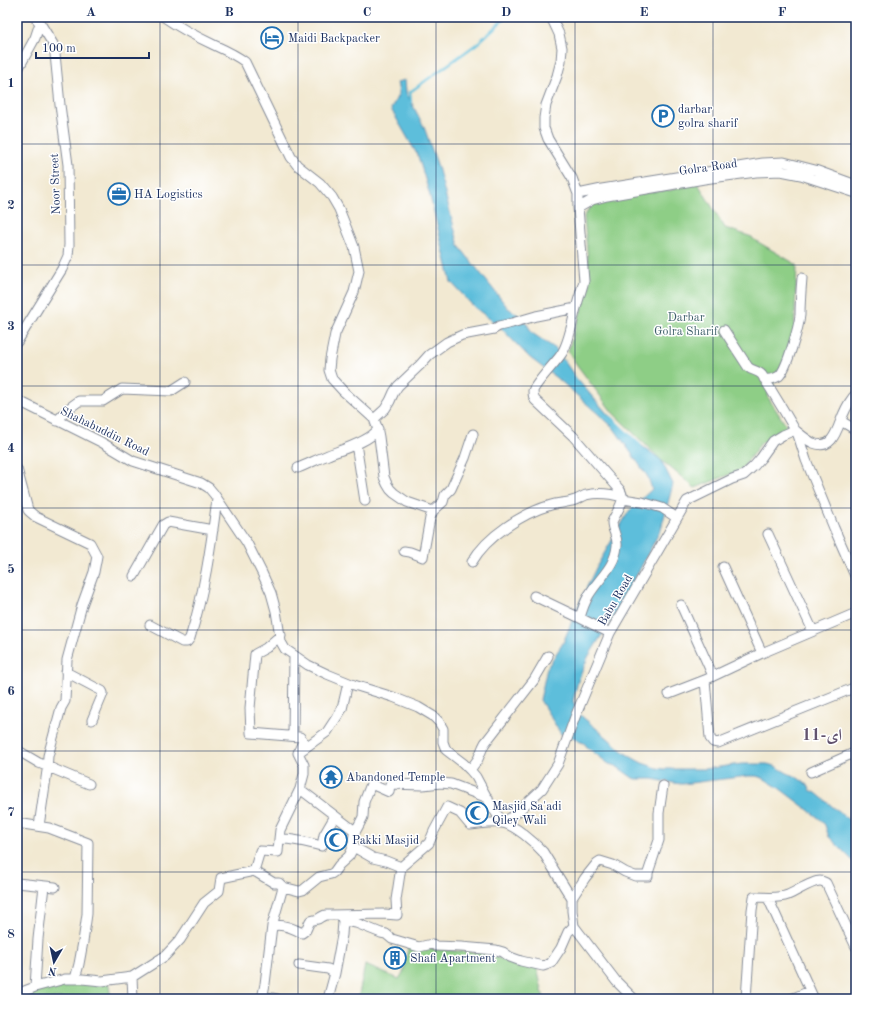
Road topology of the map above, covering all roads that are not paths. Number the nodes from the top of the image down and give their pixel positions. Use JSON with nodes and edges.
{"nodes":[{"id":1,"x":164,"y":17,"type":"edge"},
{"id":2,"x":551,"y":17,"type":"edge"},
{"id":3,"x":37,"y":20,"type":"edge"},
{"id":4,"x":17,"y":71,"type":"edge"},
{"id":5,"x":856,"y":185,"type":"edge"},
{"id":6,"x":856,"y":193,"type":"edge"},
{"id":7,"x":578,"y":194,"type":"junction"},
{"id":8,"x":578,"y":208,"type":"junction"},
{"id":9,"x":802,"y":278,"type":"dead end"},
{"id":10,"x":576,"y":308,"type":"junction"},
{"id":11,"x":724,"y":330,"type":"dead end"},
{"id":12,"x":17,"y":342,"type":"edge"},
{"id":13,"x":764,"y":379,"type":"junction"},
{"id":14,"x":185,"y":382,"type":"dead end"},
{"id":15,"x":856,"y":394,"type":"edge"},
{"id":16,"x":17,"y":400,"type":"edge"},
{"id":17,"x":374,"y":419,"type":"junction"},
{"id":18,"x":58,"y":421,"type":"junction"},
{"id":19,"x":841,"y":421,"type":"junction"},
{"id":20,"x":378,"y":429,"type":"junction"},
{"id":21,"x":795,"y":430,"type":"junction"},
{"id":22,"x":856,"y":430,"type":"edge"},
{"id":23,"x":473,"y":434,"type":"dead end"},
{"id":24,"x":356,"y":444,"type":"junction"},
{"id":25,"x":298,"y":468,"type":"dead end"},
{"id":26,"x":17,"y":469,"type":"edge"},
{"id":27,"x":623,"y":498,"type":"junction"},
{"id":28,"x":218,"y":499,"type":"junction"},
{"id":29,"x":365,"y":501,"type":"dead end"},
{"id":30,"x":433,"y":511,"type":"junction"},
{"id":31,"x":676,"y":518,"type":"junction"},
{"id":32,"x":213,"y":530,"type":"junction"},
{"id":33,"x":768,"y":534,"type":"dead end"},
{"id":34,"x":404,"y":550,"type":"dead end"},
{"id":35,"x":472,"y":562,"type":"dead end"},
{"id":36,"x":723,"y":567,"type":"dead end"},
{"id":37,"x":134,"y":576,"type":"dead end"},
{"id":38,"x":856,"y":578,"type":"edge"},
{"id":39,"x":534,"y":596,"type":"dead end"},
{"id":40,"x":682,"y":605,"type":"dead end"},
{"id":41,"x":856,"y":613,"type":"edge"},
{"id":42,"x":583,"y":619,"type":"junction"},
{"id":43,"x":150,"y":625,"type":"dead end"},
{"id":44,"x":812,"y":632,"type":"junction"},
{"id":45,"x":610,"y":633,"type":"junction"},
{"id":46,"x":281,"y":635,"type":"junction"},
{"id":47,"x":762,"y":653,"type":"junction"},
{"id":48,"x":294,"y":656,"type":"junction"},
{"id":49,"x":548,"y":656,"type":"dead end"},
{"id":50,"x":66,"y":672,"type":"junction"},
{"id":51,"x":709,"y":678,"type":"junction"},
{"id":52,"x":348,"y":683,"type":"junction"},
{"id":53,"x":856,"y":687,"type":"edge"},
{"id":54,"x":669,"y":694,"type":"dead end"},
{"id":55,"x":92,"y":720,"type":"dead end"},
{"id":56,"x":293,"y":736,"type":"junction"},
{"id":57,"x":17,"y":750,"type":"edge"},
{"id":58,"x":856,"y":752,"type":"edge"},
{"id":59,"x":298,"y":753,"type":"junction"},
{"id":60,"x":47,"y":766,"type":"junction"},
{"id":61,"x":470,"y":770,"type":"junction"},
{"id":62,"x":811,"y":772,"type":"dead end"},
{"id":63,"x":89,"y":784,"type":"dead end"},
{"id":64,"x":663,"y":786,"type":"dead end"},
{"id":65,"x":300,"y":789,"type":"junction"},
{"id":66,"x":488,"y":798,"type":"junction"},
{"id":67,"x":335,"y":816,"type":"junction"},
{"id":68,"x":17,"y":823,"type":"edge"},
{"id":69,"x":503,"y":823,"type":"junction"},
{"id":70,"x":39,"y":826,"type":"junction"},
{"id":71,"x":355,"y":831,"type":"junction"},
{"id":72,"x":279,"y":839,"type":"junction"},
{"id":73,"x":352,"y":846,"type":"junction"},
{"id":74,"x":401,"y":867,"type":"junction"},
{"id":75,"x":254,"y":871,"type":"junction"},
{"id":76,"x":17,"y":883,"type":"edge"},
{"id":77,"x":44,"y":886,"type":"junction"},
{"id":78,"x":55,"y":887,"type":"dead end"},
{"id":79,"x":283,"y":887,"type":"junction"},
{"id":80,"x":768,"y":898,"type":"junction"},
{"id":81,"x":572,"y":899,"type":"junction"},
{"id":82,"x":332,"y":915,"type":"junction"},
{"id":83,"x":343,"y":921,"type":"junction"},
{"id":84,"x":272,"y":926,"type":"junction"},
{"id":85,"x":574,"y":926,"type":"junction"},
{"id":86,"x":853,"y":934,"type":"edge"},
{"id":87,"x":856,"y":947,"type":"edge"},
{"id":88,"x":299,"y":965,"type":"dead end"},
{"id":89,"x":335,"y":973,"type":"junction"},
{"id":90,"x":132,"y":977,"type":"junction"},
{"id":91,"x":75,"y":979,"type":"junction"},
{"id":92,"x":35,"y":987,"type":"junction"},
{"id":93,"x":19,"y":993,"type":"edge"},
{"id":94,"x":812,"y":995,"type":"edge"},
{"id":95,"x":262,"y":998,"type":"edge"},
{"id":96,"x":133,"y":999,"type":"edge"},
{"id":97,"x":277,"y":999,"type":"edge"},
{"id":98,"x":328,"y":999,"type":"edge"},
{"id":99,"x":634,"y":999,"type":"edge"},
{"id":100,"x":746,"y":999,"type":"edge"},
{"id":101,"x":791,"y":999,"type":"edge"}],
"edges":[{"from":1,"to":17,"type":"street"},
{"from":2,"to":7,"type":"street"},
{"from":3,"to":4,"type":"street"},
{"from":3,"to":12,"type":"street","name":"Noor Street"},
{"from":5,"to":7,"type":"street","name":"Golra Road"},
{"from":6,"to":8,"type":"street","name":"Golra Road"},
{"from":7,"to":8,"type":"street"},
{"from":8,"to":10,"type":"street"},
{"from":9,"to":13,"type":"street"},
{"from":10,"to":17,"type":"street"},
{"from":10,"to":27,"type":"street"},
{"from":11,"to":13,"type":"street"},
{"from":13,"to":21,"type":"street"},
{"from":14,"to":18,"type":"street"},
{"from":15,"to":19,"type":"street"},
{"from":16,"to":18,"type":"street","name":"Shahabuddin Road"},
{"from":17,"to":20,"type":"street"},
{"from":18,"to":28,"type":"street","name":"Shahabuddin Road"},
{"from":19,"to":21,"type":"street"},
{"from":19,"to":22,"type":"street"},
{"from":20,"to":24,"type":"street"},
{"from":20,"to":30,"type":"street"},
{"from":21,"to":31,"type":"street","name":"Babu Road"},
{"from":21,"to":38,"type":"street"},
{"from":23,"to":30,"type":"street"},
{"from":24,"to":25,"type":"street"},
{"from":24,"to":29,"type":"street"},
{"from":26,"to":50,"type":"street"},
{"from":27,"to":31,"type":"street"},
{"from":27,"to":35,"type":"street"},
{"from":27,"to":42,"type":"street"},
{"from":28,"to":32,"type":"street"},
{"from":28,"to":46,"type":"street","name":"Shahabuddin Road"},
{"from":30,"to":34,"type":"street"},
{"from":31,"to":45,"type":"street","name":"Babu Road"},
{"from":32,"to":37,"type":"street"},
{"from":32,"to":43,"type":"street"},
{"from":33,"to":44,"type":"street"},
{"from":36,"to":47,"type":"street"},
{"from":39,"to":42,"type":"street"},
{"from":40,"to":51,"type":"street"},
{"from":41,"to":44,"type":"street"},
{"from":42,"to":45,"type":"street"},
{"from":44,"to":47,"type":"street"},
{"from":45,"to":69,"type":"street","name":"Babu Road"},
{"from":46,"to":48,"type":"street","name":"Shahabuddin Road"},
{"from":46,"to":56,"type":"street"},
{"from":47,"to":51,"type":"street"},
{"from":48,"to":52,"type":"street","name":"Shahabuddin Road"},
{"from":48,"to":56,"type":"street"},
{"from":49,"to":61,"type":"street"},
{"from":50,"to":55,"type":"street"},
{"from":50,"to":60,"type":"street"},
{"from":51,"to":53,"type":"street"},
{"from":51,"to":54,"type":"street"},
{"from":52,"to":59,"type":"street"},
{"from":52,"to":61,"type":"street","name":"Shahabuddin Road"},
{"from":56,"to":59,"type":"street"},
{"from":57,"to":60,"type":"street"},
{"from":58,"to":62,"type":"street"},
{"from":59,"to":65,"type":"street"},
{"from":60,"to":63,"type":"street"},
{"from":60,"to":70,"type":"street"},
{"from":61,"to":66,"type":"street","name":"Shahabuddin Road"},
{"from":64,"to":81,"type":"street"},
{"from":65,"to":67,"type":"street"},
{"from":65,"to":72,"type":"street"},
{"from":66,"to":69,"type":"street","name":"Shahabuddin Road"},
{"from":66,"to":71,"type":"street"},
{"from":67,"to":71,"type":"street"},
{"from":67,"to":72,"type":"street"},
{"from":68,"to":70,"type":"street"},
{"from":69,"to":74,"type":"street"},
{"from":69,"to":81,"type":"street"},
{"from":70,"to":91,"type":"street"},
{"from":71,"to":73,"type":"street"},
{"from":72,"to":75,"type":"street"},
{"from":73,"to":74,"type":"street"},
{"from":73,"to":79,"type":"street"},
{"from":74,"to":82,"type":"street"},
{"from":75,"to":79,"type":"street"},
{"from":75,"to":90,"type":"street"},
{"from":76,"to":77,"type":"street"},
{"from":77,"to":78,"type":"street"},
{"from":77,"to":92,"type":"street"},
{"from":79,"to":84,"type":"street"},
{"from":80,"to":86,"type":"street"},
{"from":80,"to":94,"type":"street"},
{"from":80,"to":100,"type":"street"},
{"from":81,"to":85,"type":"street"},
{"from":82,"to":83,"type":"street"},
{"from":82,"to":84,"type":"street"},
{"from":83,"to":85,"type":"street"},
{"from":83,"to":89,"type":"street"},
{"from":84,"to":95,"type":"street"},
{"from":85,"to":99,"type":"street"},
{"from":86,"to":87,"type":"street"},
{"from":88,"to":89,"type":"street"},
{"from":89,"to":98,"type":"street"},
{"from":90,"to":91,"type":"street"},
{"from":90,"to":96,"type":"street"},
{"from":91,"to":92,"type":"street"},
{"from":92,"to":93,"type":"street"},
{"from":94,"to":101,"type":"street"},
{"from":95,"to":97,"type":"street"}]}
